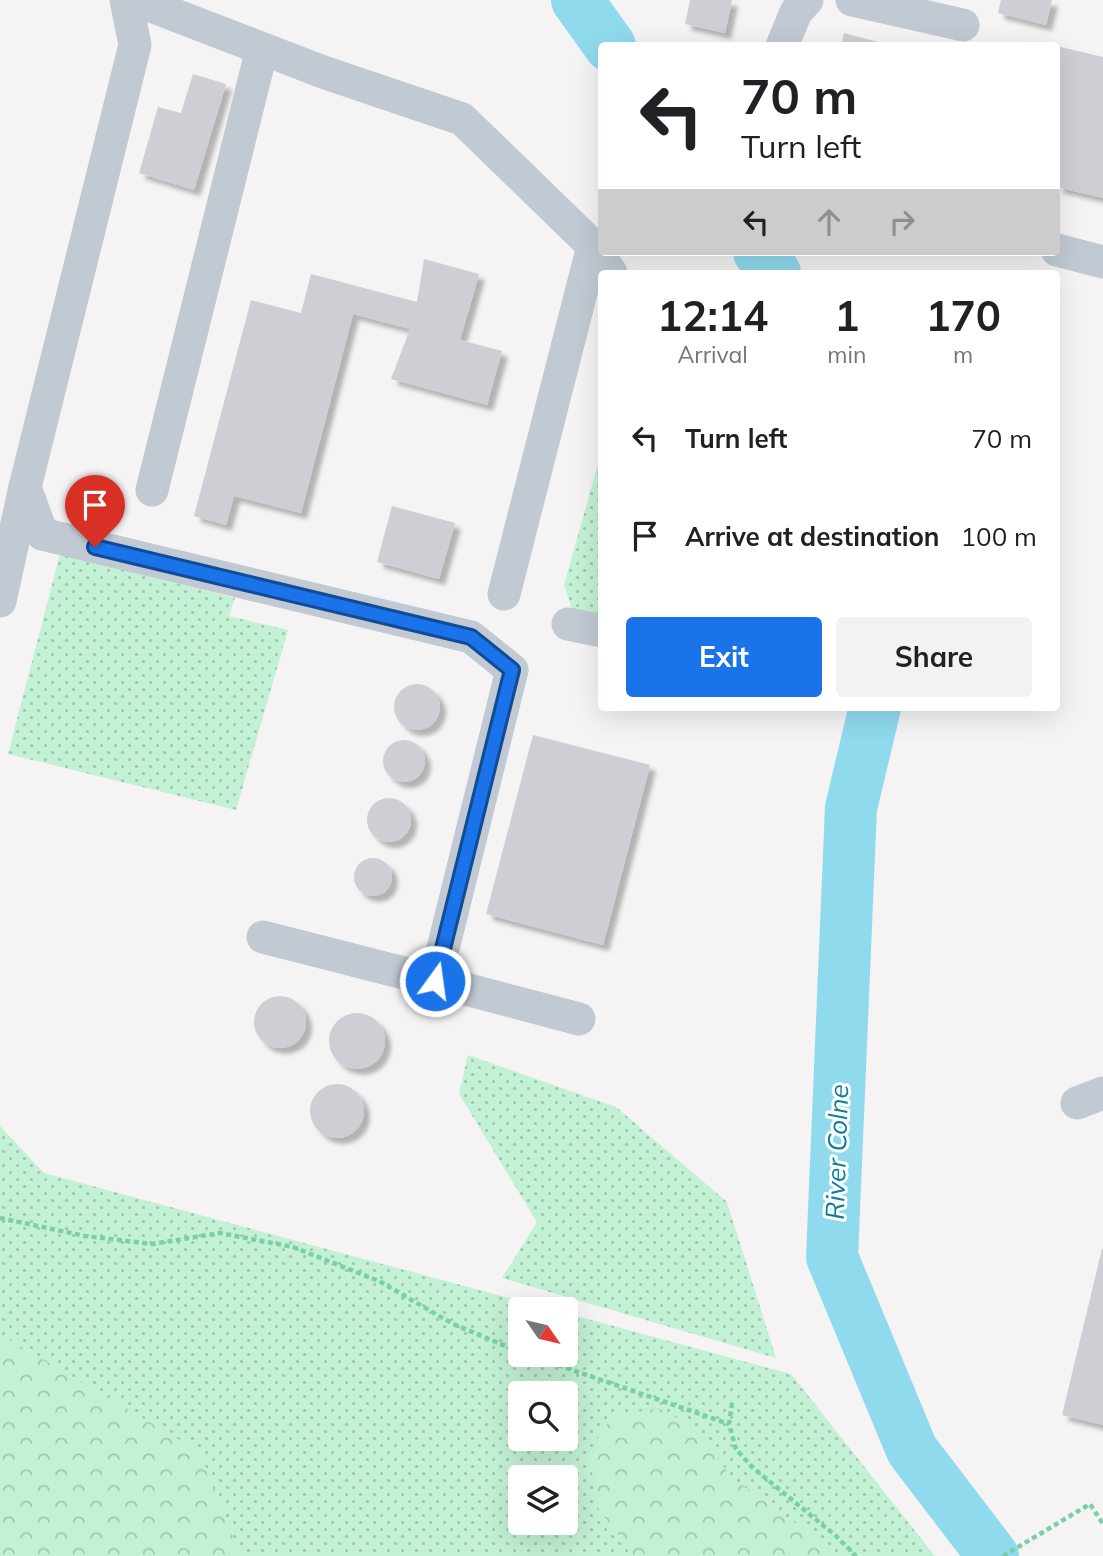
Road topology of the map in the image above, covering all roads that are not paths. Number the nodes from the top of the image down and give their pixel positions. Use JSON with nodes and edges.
{"nodes":[{"id":1,"x":126,"y":0,"type":"edge"},
{"id":2,"x":136,"y":0,"type":"edge"},
{"id":3,"x":807,"y":0,"type":"edge"},
{"id":4,"x":852,"y":0,"type":"edge"},
{"id":5,"x":963,"y":24,"type":"edge"},
{"id":6,"x":784,"y":42,"type":"edge"},
{"id":7,"x":262,"y":48,"type":"junction"},
{"id":8,"x":593,"y":246,"type":"junction"},
{"id":9,"x":1060,"y":251,"type":"edge"},
{"id":10,"x":598,"y":254,"type":"edge"},
{"id":11,"x":1103,"y":262,"type":"edge"},
{"id":12,"x":25,"y":488,"type":"junction"},
{"id":13,"x":152,"y":490,"type":"dead end"},
{"id":14,"x":504,"y":594,"type":"dead end"},
{"id":15,"x":0,"y":601,"type":"edge"},
{"id":16,"x":568,"y":624,"type":"dead end"},
{"id":17,"x":598,"y":630,"type":"edge"},
{"id":18,"x":263,"y":937,"type":"dead end"},
{"id":19,"x":435,"y":981,"type":"junction"},
{"id":20,"x":579,"y":1019,"type":"dead end"}],
"edges":[{"from":1,"to":12,"type":"lane"},
{"from":2,"to":7,"type":"lane"},
{"from":3,"to":6,"type":"lane"},
{"from":4,"to":5,"type":"lane"},
{"from":7,"to":8,"type":"lane"},
{"from":7,"to":13,"type":"lane"},
{"from":8,"to":10,"type":"lane"},
{"from":8,"to":14,"type":"lane"},
{"from":9,"to":11,"type":"lane"},
{"from":12,"to":15,"type":"lane"},
{"from":12,"to":19,"type":"lane"},
{"from":16,"to":17,"type":"lane"},
{"from":18,"to":19,"type":"lane"},
{"from":19,"to":20,"type":"lane"}]}
